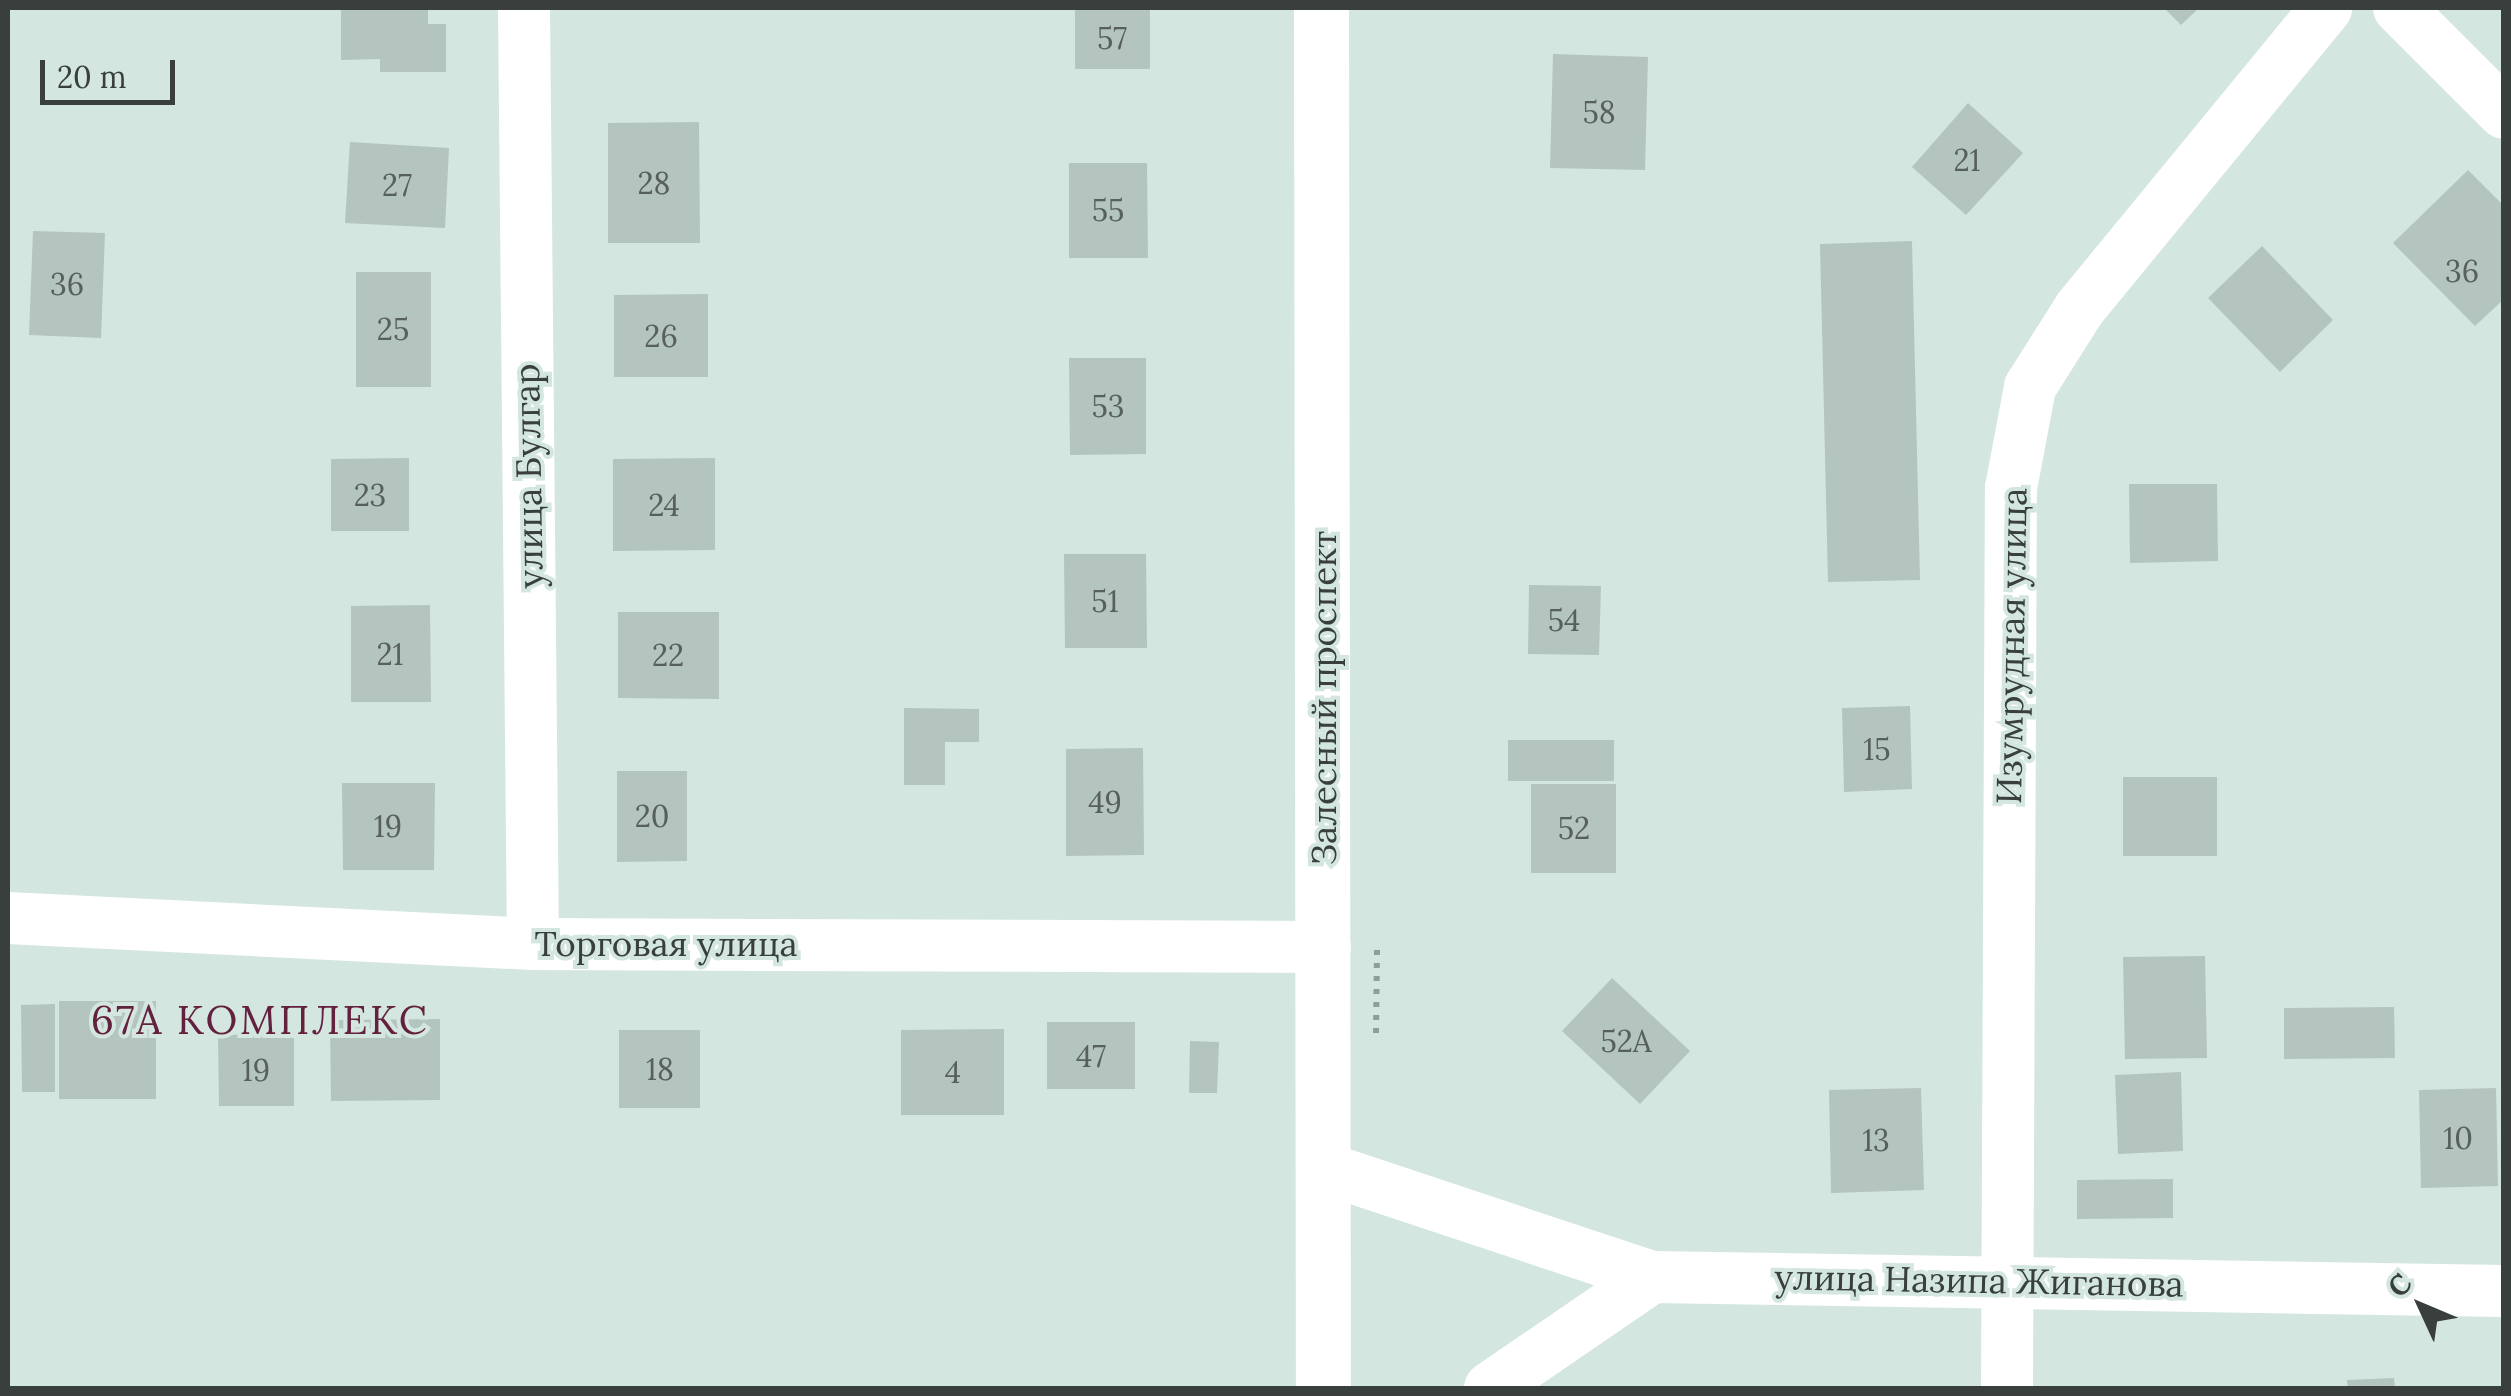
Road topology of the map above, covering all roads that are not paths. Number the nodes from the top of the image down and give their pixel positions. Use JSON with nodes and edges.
{"nodes":[{"id":1,"x":524,"y":8,"type":"edge"},
{"id":2,"x":1321,"y":8,"type":"edge"},
{"id":3,"x":2326,"y":8,"type":"edge"},
{"id":4,"x":2399,"y":8,"type":"edge"},
{"id":5,"x":2504,"y":114,"type":"edge"},
{"id":6,"x":8,"y":918,"type":"edge"},
{"id":7,"x":533,"y":944,"type":"junction"},
{"id":8,"x":1325,"y":947,"type":"junction"},
{"id":9,"x":1324,"y":1168,"type":"junction"},
{"id":10,"x":1652,"y":1277,"type":"junction"},
{"id":11,"x":2008,"y":1280,"type":"junction"},
{"id":12,"x":2504,"y":1291,"type":"edge"},
{"id":13,"x":1323,"y":1388,"type":"edge"},
{"id":14,"x":1490,"y":1388,"type":"edge"},
{"id":15,"x":2007,"y":1388,"type":"edge"}],
"edges":[{"from":1,"to":7,"type":"street","name":"улица Булгар"},
{"from":2,"to":8,"type":"main road","name":"Залесный проспект"},
{"from":3,"to":11,"type":"street","name":"Изумрудная улица"},
{"from":4,"to":5,"type":"street"},
{"from":6,"to":7,"type":"street","name":"Торговая улица"},
{"from":7,"to":8,"type":"street","name":"Торговая улица"},
{"from":8,"to":9,"type":"main road","name":"Залесный проспект"},
{"from":9,"to":10,"type":"street","name":"улица Назипа Жиганова"},
{"from":9,"to":13,"type":"main road","name":"Залесный проспект"},
{"from":10,"to":11,"type":"street","name":"улица Назипа Жиганова"},
{"from":10,"to":14,"type":"street"},
{"from":11,"to":12,"type":"street","name":"улица Назипа Жиганова"},
{"from":11,"to":15,"type":"street","name":"Изумрудная улица"}]}
